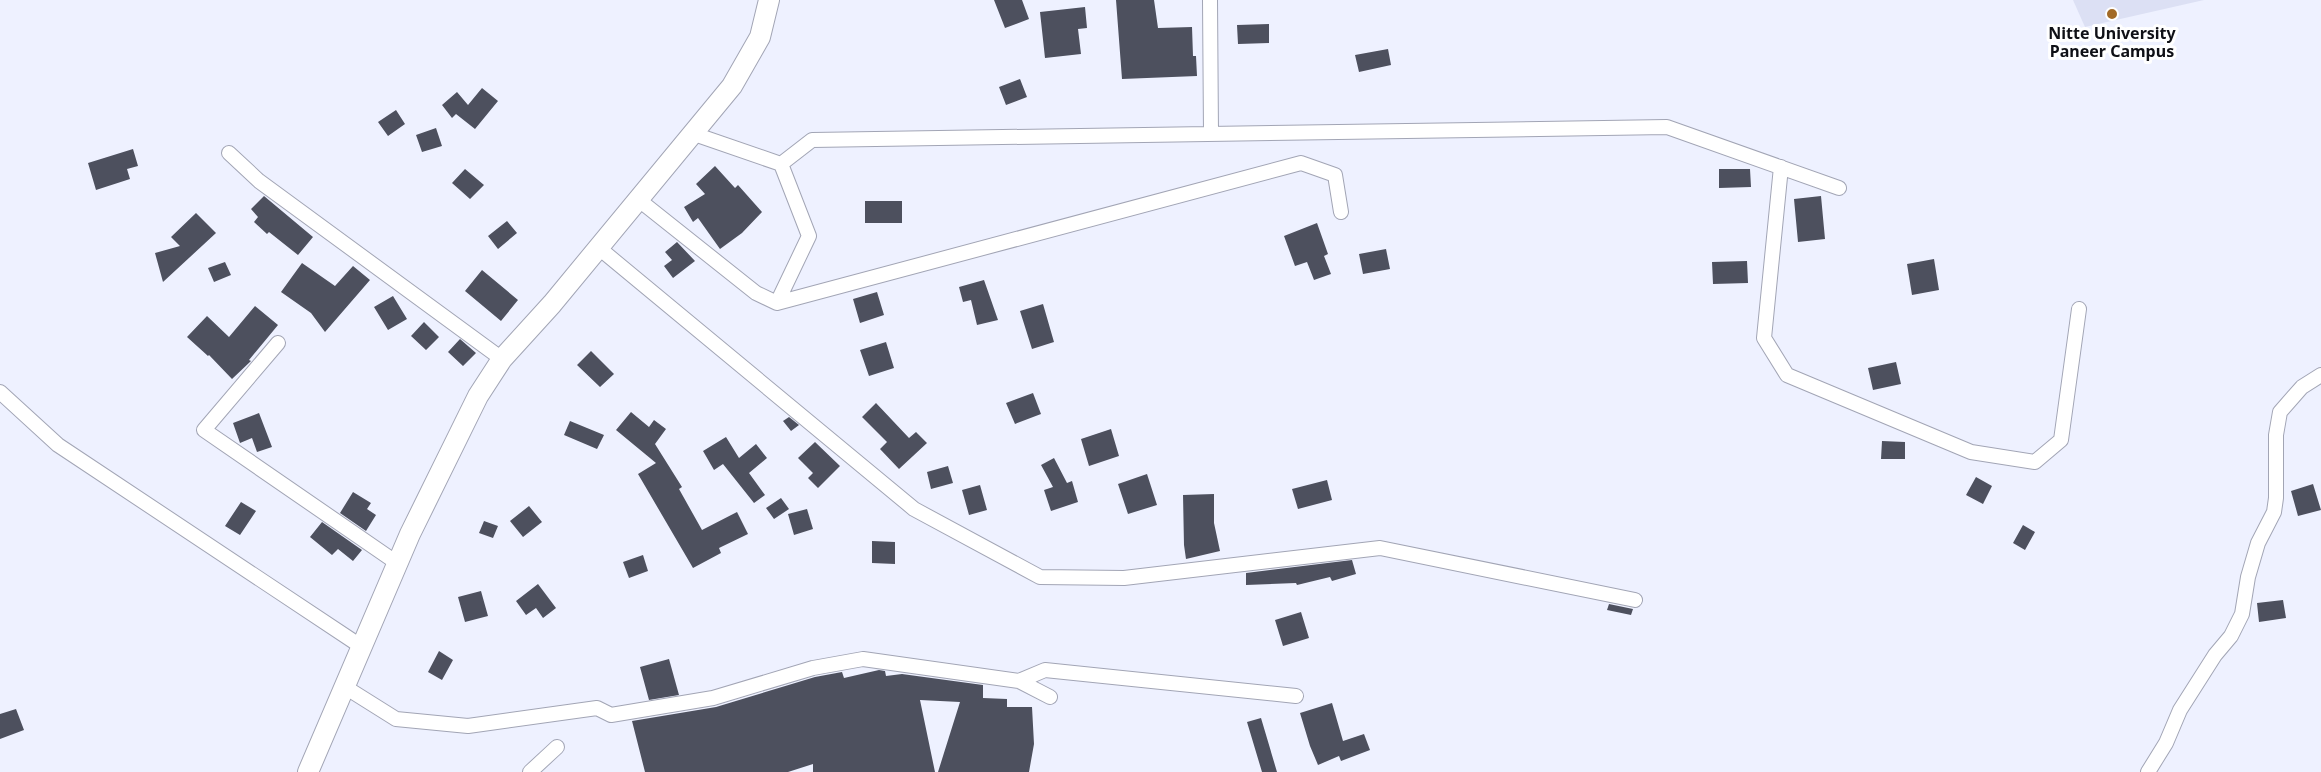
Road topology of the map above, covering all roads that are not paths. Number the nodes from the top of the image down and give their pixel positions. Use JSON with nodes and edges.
{"nodes":[{"id":1,"x":769,"y":0,"type":"edge"},
{"id":2,"x":1210,"y":0,"type":"edge"},
{"id":3,"x":1211,"y":133,"type":"junction"},
{"id":4,"x":694,"y":134,"type":"junction"},
{"id":5,"x":229,"y":153,"type":"dead end"},
{"id":6,"x":782,"y":164,"type":"junction"},
{"id":7,"x":1781,"y":167,"type":"junction"},
{"id":8,"x":1839,"y":188,"type":"dead end"},
{"id":9,"x":639,"y":200,"type":"junction"},
{"id":10,"x":1341,"y":212,"type":"dead end"},
{"id":11,"x":599,"y":248,"type":"junction"},
{"id":12,"x":777,"y":303,"type":"junction"},
{"id":13,"x":2079,"y":309,"type":"dead end"},
{"id":14,"x":278,"y":343,"type":"dead end"},
{"id":15,"x":502,"y":359,"type":"junction"},
{"id":16,"x":2321,"y":375,"type":"edge"},
{"id":17,"x":0,"y":393,"type":"edge"},
{"id":18,"x":398,"y":563,"type":"junction"},
{"id":19,"x":1635,"y":600,"type":"dead end"},
{"id":20,"x":362,"y":647,"type":"junction"},
{"id":21,"x":1019,"y":681,"type":"junction"},
{"id":22,"x":345,"y":687,"type":"junction"},
{"id":23,"x":1296,"y":696,"type":"dead end"},
{"id":24,"x":1050,"y":697,"type":"dead end"},
{"id":25,"x":557,"y":747,"type":"dead end"},
{"id":26,"x":308,"y":772,"type":"edge"},
{"id":27,"x":530,"y":772,"type":"edge"},
{"id":28,"x":2148,"y":772,"type":"edge"}],
"edges":[{"from":1,"to":4,"type":"main road"},
{"from":2,"to":3,"type":"street"},
{"from":3,"to":6,"type":"street"},
{"from":3,"to":7,"type":"street"},
{"from":4,"to":6,"type":"street"},
{"from":4,"to":9,"type":"main road"},
{"from":5,"to":15,"type":"street"},
{"from":6,"to":12,"type":"street"},
{"from":7,"to":8,"type":"street"},
{"from":7,"to":13,"type":"street"},
{"from":9,"to":11,"type":"main road"},
{"from":9,"to":12,"type":"street"},
{"from":10,"to":12,"type":"street"},
{"from":11,"to":15,"type":"main road"},
{"from":11,"to":19,"type":"street"},
{"from":14,"to":18,"type":"street"},
{"from":15,"to":18,"type":"main road"},
{"from":16,"to":28,"type":"street"},
{"from":17,"to":20,"type":"street"},
{"from":18,"to":20,"type":"main road"},
{"from":20,"to":22,"type":"main road"},
{"from":21,"to":22,"type":"street"},
{"from":21,"to":23,"type":"street"},
{"from":21,"to":24,"type":"street"},
{"from":22,"to":26,"type":"main road"},
{"from":25,"to":27,"type":"street"}]}
